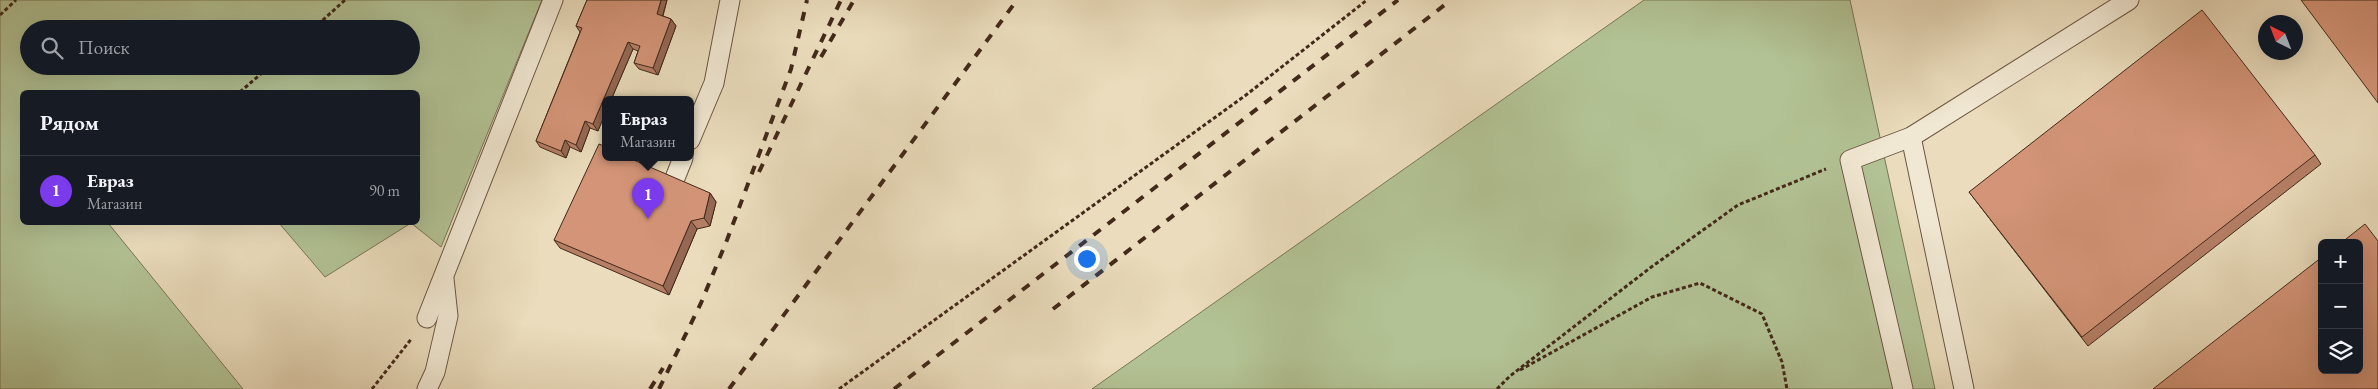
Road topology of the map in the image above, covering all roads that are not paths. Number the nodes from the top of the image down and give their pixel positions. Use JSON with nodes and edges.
{"nodes":[{"id":1,"x":553,"y":0,"type":"edge"},
{"id":2,"x":730,"y":0,"type":"edge"},
{"id":3,"x":2129,"y":0,"type":"edge"},
{"id":4,"x":694,"y":130,"type":"edge"},
{"id":5,"x":1911,"y":137,"type":"junction"},
{"id":6,"x":682,"y":161,"type":"edge"},
{"id":7,"x":673,"y":183,"type":"edge"},
{"id":8,"x":444,"y":275,"type":"junction"},
{"id":9,"x":427,"y":318,"type":"road end"},
{"id":10,"x":427,"y":389,"type":"edge"},
{"id":11,"x":1903,"y":389,"type":"edge"},
{"id":12,"x":1964,"y":389,"type":"edge"}],
"edges":[{"from":1,"to":8,"type":"lane"},
{"from":2,"to":4,"type":"lane"},
{"from":3,"to":5,"type":"lane"},
{"from":5,"to":11,"type":"lane"},
{"from":5,"to":12,"type":"lane"},
{"from":6,"to":7,"type":"lane"},
{"from":8,"to":9,"type":"lane"},
{"from":8,"to":10,"type":"lane"}]}
